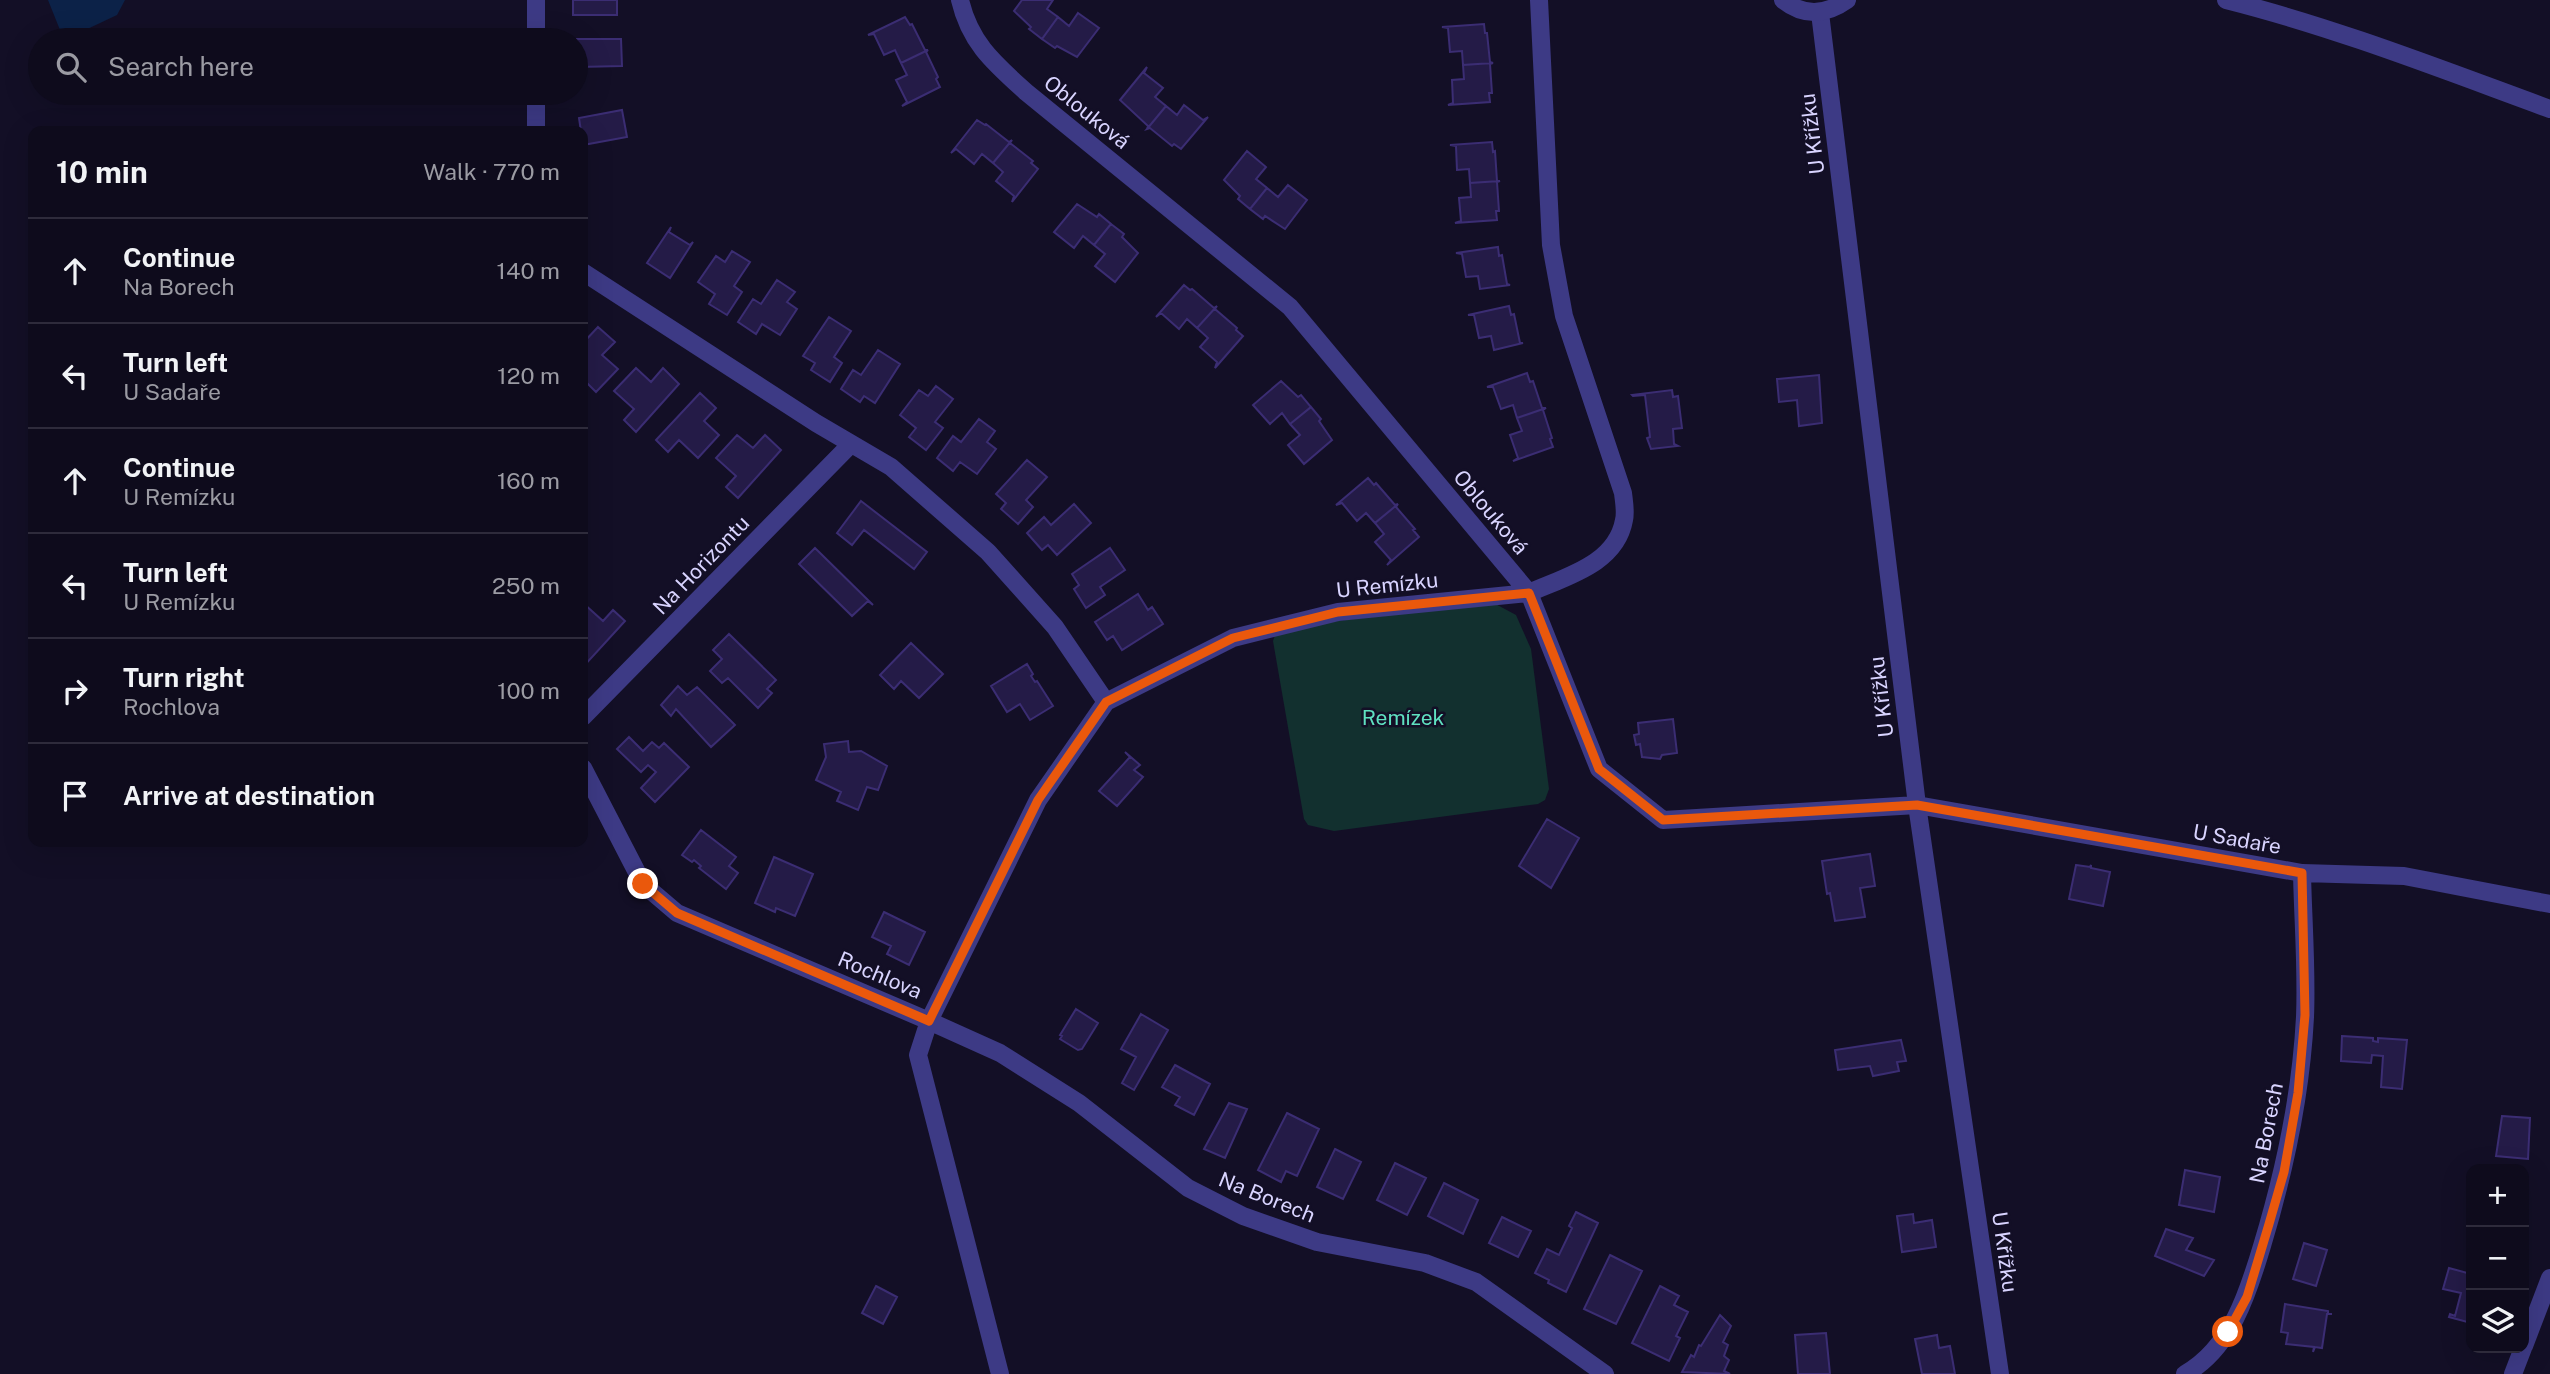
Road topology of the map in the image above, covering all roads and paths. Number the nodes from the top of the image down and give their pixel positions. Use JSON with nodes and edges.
{"nodes":[{"id":1,"x":536,"y":0,"type":"edge"},
{"id":2,"x":960,"y":0,"type":"edge"},
{"id":3,"x":1539,"y":0,"type":"edge"},
{"id":4,"x":1783,"y":0,"type":"edge"},
{"id":5,"x":1847,"y":0,"type":"edge"},
{"id":6,"x":2226,"y":0,"type":"edge"},
{"id":7,"x":1820,"y":13,"type":"junction"},
{"id":8,"x":536,"y":28,"type":"edge"},
{"id":9,"x":536,"y":105,"type":"edge"},
{"id":10,"x":2550,"y":109,"type":"edge"},
{"id":11,"x":536,"y":126,"type":"edge"},
{"id":12,"x":588,"y":275,"type":"edge"},
{"id":13,"x":851,"y":444,"type":"junction"},
{"id":14,"x":1529,"y":593,"type":"junction"},
{"id":15,"x":1106,"y":702,"type":"junction"},
{"id":16,"x":588,"y":712,"type":"edge"},
{"id":17,"x":588,"y":778,"type":"edge"},
{"id":18,"x":1917,"y":805,"type":"junction"},
{"id":19,"x":2302,"y":873,"type":"junction"},
{"id":20,"x":2550,"y":904,"type":"edge"},
{"id":21,"x":929,"y":1021,"type":"junction"},
{"id":22,"x":2550,"y":1278,"type":"edge"},
{"id":23,"x":2529,"y":1332,"type":"edge"},
{"id":24,"x":2521,"y":1353,"type":"edge"},
{"id":25,"x":1000,"y":1374,"type":"edge"},
{"id":26,"x":1605,"y":1374,"type":"edge"},
{"id":27,"x":2000,"y":1374,"type":"edge"},
{"id":28,"x":2185,"y":1374,"type":"edge"},
{"id":29,"x":2513,"y":1374,"type":"edge"}],
"edges":[{"from":1,"to":8,"type":"street"},
{"from":2,"to":14,"type":"street","name":"Oblouková"},
{"from":3,"to":14,"type":"street"},
{"from":4,"to":7,"type":"street"},
{"from":5,"to":7,"type":"street"},
{"from":6,"to":10,"type":"street"},
{"from":7,"to":18,"type":"street","name":"U Křížku"},
{"from":9,"to":11,"type":"street"},
{"from":12,"to":13,"type":"street"},
{"from":13,"to":15,"type":"street"},
{"from":13,"to":16,"type":"street","name":"Na Horizontu"},
{"from":14,"to":15,"type":"street","name":"U Remízku"},
{"from":14,"to":18,"type":"street"},
{"from":15,"to":21,"type":"street","name":"U Remízku"},
{"from":17,"to":21,"type":"street","name":"Rochlova"},
{"from":18,"to":19,"type":"street","name":"U Sadaře"},
{"from":18,"to":27,"type":"street","name":"U Křížku"},
{"from":19,"to":20,"type":"street","name":"U Sadaře"},
{"from":19,"to":28,"type":"street","name":"Na Borech"},
{"from":21,"to":25,"type":"street","name":"Rochlova"},
{"from":21,"to":26,"type":"street","name":"Na Borech"},
{"from":22,"to":23,"type":"street"},
{"from":24,"to":29,"type":"street"}]}
